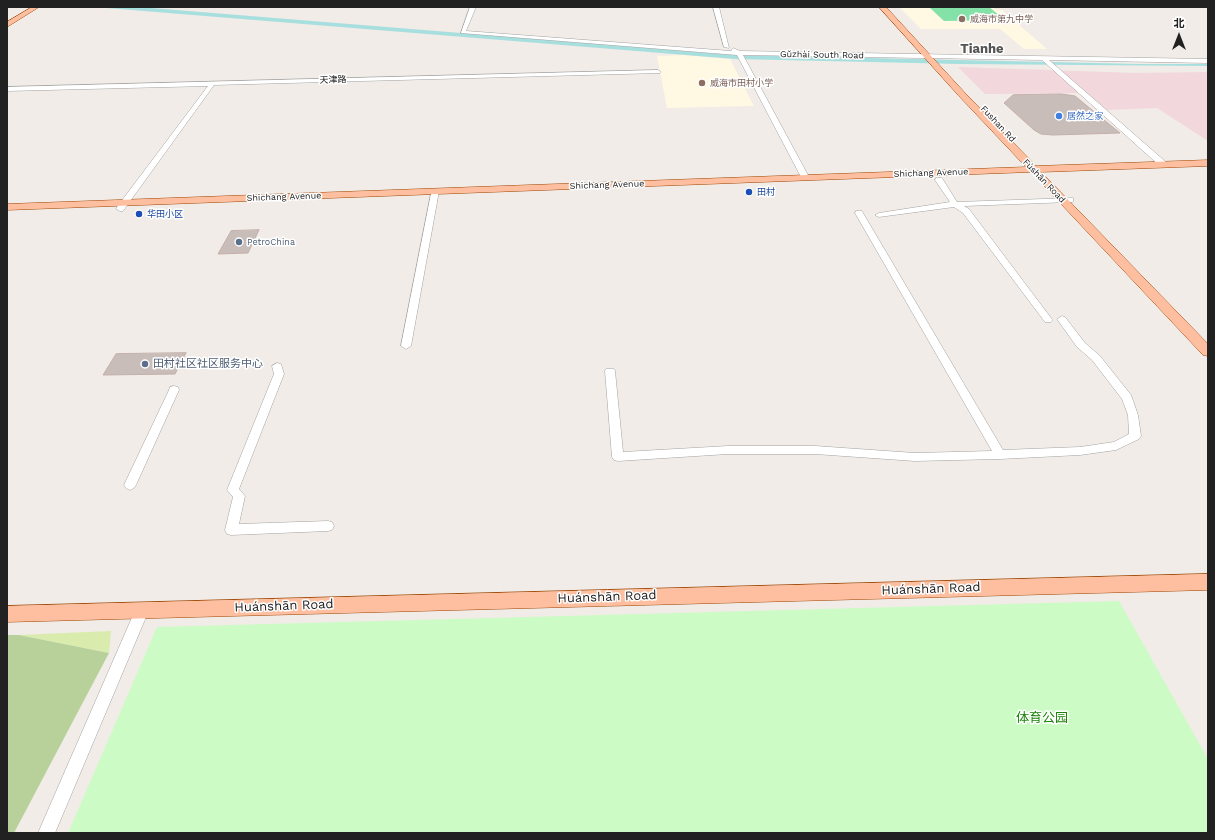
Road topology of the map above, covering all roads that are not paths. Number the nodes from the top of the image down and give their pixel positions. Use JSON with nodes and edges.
{"nodes":[{"id":1,"x":29,"y":7,"type":"edge"},
{"id":2,"x":36,"y":7,"type":"edge"},
{"id":3,"x":472,"y":7,"type":"edge"},
{"id":4,"x":716,"y":7,"type":"edge"},
{"id":5,"x":882,"y":7,"type":"edge"},
{"id":6,"x":890,"y":7,"type":"edge"},
{"id":7,"x":7,"y":20,"type":"edge"},
{"id":8,"x":7,"y":25,"type":"edge"},
{"id":9,"x":727,"y":48,"type":"junction"},
{"id":10,"x":714,"y":51,"type":"junction"},
{"id":11,"x":740,"y":56,"type":"junction"},
{"id":12,"x":934,"y":60,"type":"junction"},
{"id":13,"x":1208,"y":61,"type":"edge"},
{"id":14,"x":1047,"y":64,"type":"junction"},
{"id":15,"x":1060,"y":66,"type":"dead end"},
{"id":16,"x":1194,"y":68,"type":"dead end"},
{"id":17,"x":1208,"y":68,"type":"edge"},
{"id":18,"x":658,"y":72,"type":"dead end"},
{"id":19,"x":213,"y":83,"type":"junction"},
{"id":20,"x":7,"y":89,"type":"edge"},
{"id":21,"x":1208,"y":163,"type":"edge"},
{"id":22,"x":1164,"y":165,"type":"junction"},
{"id":23,"x":1208,"y":170,"type":"edge"},
{"id":24,"x":1039,"y":172,"type":"junction"},
{"id":25,"x":805,"y":177,"type":"junction"},
{"id":26,"x":939,"y":180,"type":"junction"},
{"id":27,"x":435,"y":194,"type":"junction"},
{"id":28,"x":1066,"y":200,"type":"junction"},
{"id":29,"x":955,"y":204,"type":"junction"},
{"id":30,"x":122,"y":206,"type":"junction"},
{"id":31,"x":7,"y":208,"type":"edge"},
{"id":32,"x":7,"y":213,"type":"edge"},
{"id":33,"x":860,"y":213,"type":"dead end"},
{"id":34,"x":879,"y":215,"type":"dead end"},
{"id":35,"x":1062,"y":319,"type":"dead end"},
{"id":36,"x":1048,"y":320,"type":"dead end"},
{"id":37,"x":1208,"y":344,"type":"edge"},
{"id":38,"x":406,"y":346,"type":"dead end"},
{"id":39,"x":1208,"y":352,"type":"edge"},
{"id":40,"x":277,"y":366,"type":"dead end"},
{"id":41,"x":610,"y":371,"type":"dead end"},
{"id":42,"x":174,"y":390,"type":"dead end"},
{"id":43,"x":1000,"y":456,"type":"junction"},
{"id":44,"x":130,"y":485,"type":"dead end"},
{"id":45,"x":328,"y":526,"type":"dead end"},
{"id":46,"x":1208,"y":582,"type":"edge"},
{"id":47,"x":142,"y":610,"type":"junction"},
{"id":48,"x":7,"y":614,"type":"edge"},
{"id":49,"x":46,"y":833,"type":"edge"}],
"edges":[{"from":1,"to":7,"type":"main road"},
{"from":2,"to":8,"type":"main road"},
{"from":3,"to":10,"type":"street","name":"Gǔzhài South Road"},
{"from":4,"to":9,"type":"street"},
{"from":5,"to":12,"type":"main road","name":"Fúshān Road"},
{"from":6,"to":12,"type":"main road"},
{"from":9,"to":10,"type":"street"},
{"from":9,"to":11,"type":"street"},
{"from":10,"to":11,"type":"street","name":"Gǔzhài South Road"},
{"from":11,"to":12,"type":"street","name":"Gǔzhài South Road"},
{"from":11,"to":25,"type":"street"},
{"from":12,"to":14,"type":"street","name":"Gǔzhài South Road"},
{"from":12,"to":24,"type":"main road","name":"Fúshān Road"},
{"from":13,"to":14,"type":"street","name":"Gǔzhài South Road"},
{"from":14,"to":15,"type":"street"},
{"from":14,"to":22,"type":"street"},
{"from":16,"to":17,"type":"street"},
{"from":18,"to":19,"type":"street","name":"天津路"},
{"from":19,"to":20,"type":"street","name":"天津路"},
{"from":19,"to":30,"type":"street"},
{"from":21,"to":22,"type":"main road","name":"Shichang Avenue"},
{"from":22,"to":24,"type":"main road","name":"Shichang Avenue"},
{"from":23,"to":24,"type":"main road","name":"Shichang Avenue"},
{"from":24,"to":25,"type":"main road","name":"Shichang Avenue"},
{"from":24,"to":26,"type":"main road","name":"Shichang Avenue"},
{"from":24,"to":28,"type":"main road","name":"Fúshān Road"},
{"from":25,"to":27,"type":"main road","name":"Shichang Avenue"},
{"from":26,"to":27,"type":"main road","name":"Shichang Avenue"},
{"from":26,"to":29,"type":"street"},
{"from":27,"to":30,"type":"main road","name":"Shichang Avenue"},
{"from":27,"to":38,"type":"street"},
{"from":28,"to":29,"type":"street"},
{"from":28,"to":37,"type":"main road"},
{"from":28,"to":39,"type":"main road","name":"Fúshān Road"},
{"from":29,"to":34,"type":"street"},
{"from":29,"to":36,"type":"street"},
{"from":30,"to":31,"type":"main road","name":"Shichang Avenue"},
{"from":30,"to":32,"type":"main road","name":"Shichang Avenue"},
{"from":33,"to":43,"type":"street"},
{"from":35,"to":43,"type":"street"},
{"from":40,"to":45,"type":"street"},
{"from":41,"to":43,"type":"street"},
{"from":42,"to":44,"type":"street"},
{"from":46,"to":47,"type":"main road","name":"Huánshān Road"},
{"from":47,"to":48,"type":"main road","name":"Huánshān Road"},
{"from":47,"to":49,"type":"street"}]}
